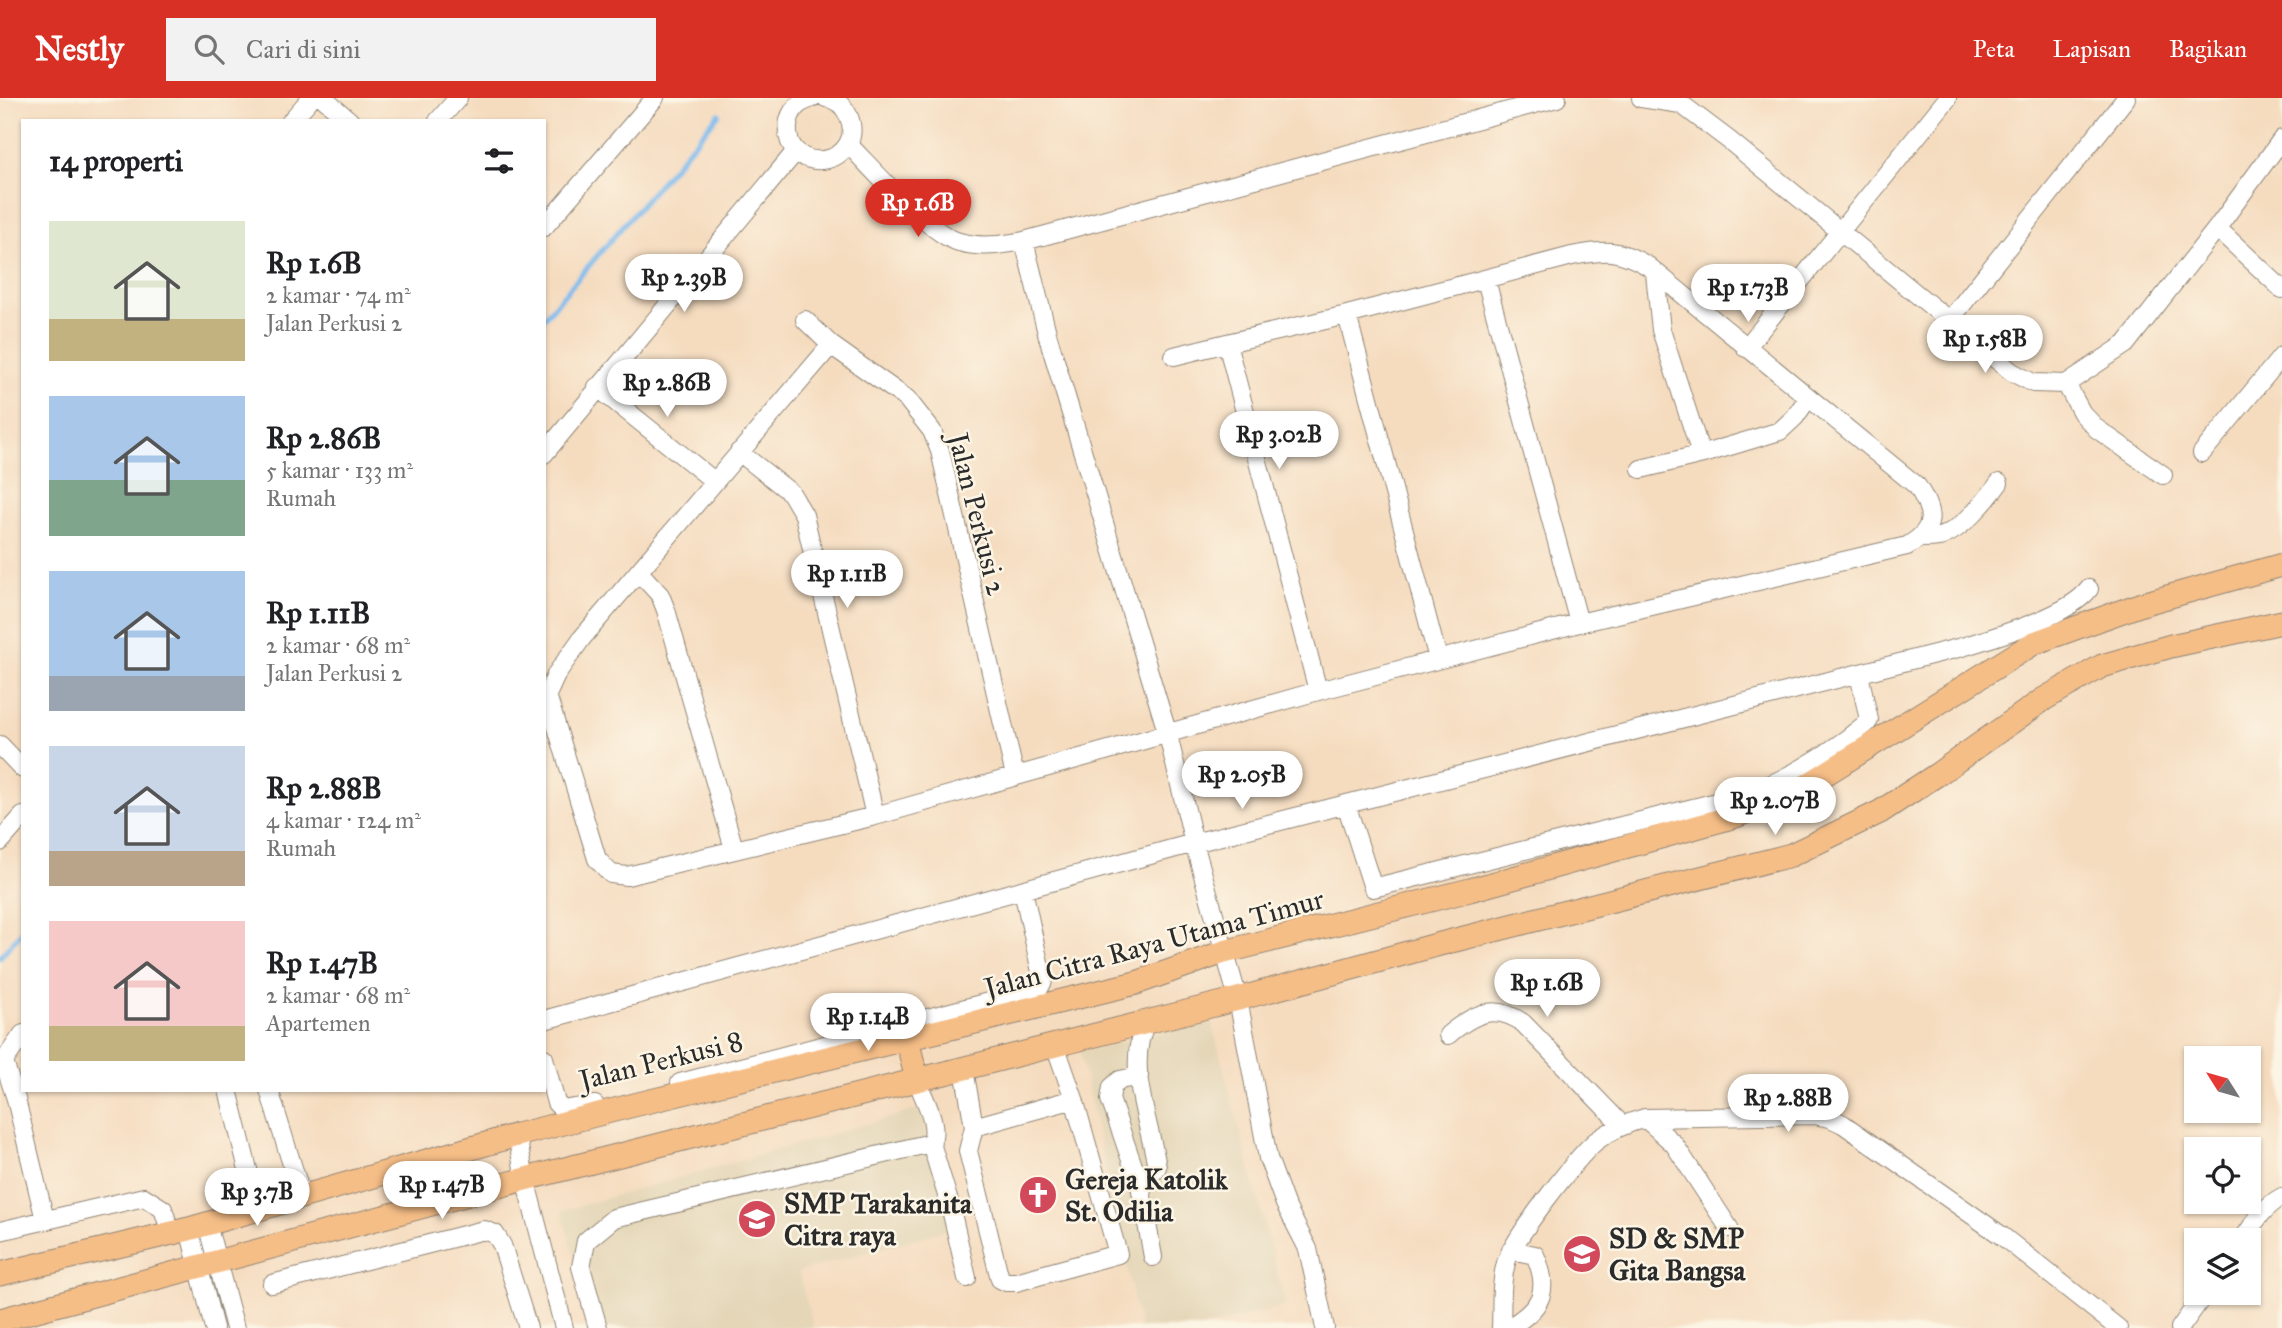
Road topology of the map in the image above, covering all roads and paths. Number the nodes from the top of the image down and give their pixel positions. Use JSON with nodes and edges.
{"nodes":[{"id":1,"x":311,"y":98,"type":"edge"},
{"id":2,"x":323,"y":98,"type":"edge"},
{"id":3,"x":458,"y":98,"type":"edge"},
{"id":4,"x":655,"y":98,"type":"edge"},
{"id":5,"x":826,"y":98,"type":"edge"},
{"id":6,"x":1557,"y":98,"type":"edge"},
{"id":7,"x":1641,"y":98,"type":"edge"},
{"id":8,"x":2126,"y":98,"type":"edge"},
{"id":9,"x":1947,"y":99,"type":"edge"},
{"id":10,"x":799,"y":100,"type":"edge"},
{"id":11,"x":1681,"y":101,"type":"edge"},
{"id":12,"x":293,"y":119,"type":"edge"},
{"id":13,"x":348,"y":119,"type":"edge"},
{"id":14,"x":440,"y":119,"type":"edge"},
{"id":15,"x":2282,"y":139,"type":"edge"},
{"id":16,"x":848,"y":144,"type":"junction"},
{"id":17,"x":796,"y":151,"type":"junction"},
{"id":18,"x":546,"y":225,"type":"edge"},
{"id":19,"x":2217,"y":228,"type":"junction"},
{"id":20,"x":1839,"y":230,"type":"junction"},
{"id":21,"x":1024,"y":241,"type":"junction"},
{"id":22,"x":1655,"y":273,"type":"junction"},
{"id":23,"x":1486,"y":280,"type":"junction"},
{"id":24,"x":2282,"y":289,"type":"edge"},
{"id":25,"x":1347,"y":315,"type":"junction"},
{"id":26,"x":805,"y":320,"type":"dead end"},
{"id":27,"x":1949,"y":321,"type":"junction"},
{"id":28,"x":1227,"y":342,"type":"junction"},
{"id":29,"x":831,"y":345,"type":"junction"},
{"id":30,"x":1746,"y":348,"type":"junction"},
{"id":31,"x":1174,"y":356,"type":"dead end"},
{"id":32,"x":2282,"y":356,"type":"edge"},
{"id":33,"x":2066,"y":384,"type":"junction"},
{"id":34,"x":597,"y":387,"type":"junction"},
{"id":35,"x":1808,"y":398,"type":"junction"},
{"id":36,"x":546,"y":451,"type":"edge"},
{"id":37,"x":739,"y":452,"type":"junction"},
{"id":38,"x":2202,"y":453,"type":"dead end"},
{"id":39,"x":1701,"y":454,"type":"junction"},
{"id":40,"x":1641,"y":469,"type":"dead end"},
{"id":41,"x":2163,"y":475,"type":"dead end"},
{"id":42,"x":713,"y":481,"type":"junction"},
{"id":43,"x":1999,"y":483,"type":"dead end"},
{"id":44,"x":1921,"y":538,"type":"junction"},
{"id":45,"x":2282,"y":565,"type":"edge"},
{"id":46,"x":639,"y":572,"type":"junction"},
{"id":47,"x":2089,"y":589,"type":"dead end"},
{"id":48,"x":2282,"y":622,"type":"edge"},
{"id":49,"x":1579,"y":623,"type":"junction"},
{"id":50,"x":1438,"y":659,"type":"junction"},
{"id":51,"x":1859,"y":674,"type":"junction"},
{"id":52,"x":1318,"y":691,"type":"junction"},
{"id":53,"x":1168,"y":735,"type":"junction"},
{"id":54,"x":0,"y":745,"type":"edge"},
{"id":55,"x":21,"y":767,"type":"edge"},
{"id":56,"x":1015,"y":776,"type":"junction"},
{"id":57,"x":1346,"y":804,"type":"junction"},
{"id":58,"x":875,"y":816,"type":"junction"},
{"id":59,"x":21,"y":818,"type":"edge"},
{"id":60,"x":0,"y":842,"type":"edge"},
{"id":61,"x":1194,"y":844,"type":"junction"},
{"id":62,"x":734,"y":849,"type":"junction"},
{"id":63,"x":1023,"y":890,"type":"junction"},
{"id":64,"x":1224,"y":952,"type":"junction"},
{"id":65,"x":1238,"y":999,"type":"junction"},
{"id":66,"x":546,"y":1019,"type":"edge"},
{"id":67,"x":1147,"y":1021,"type":"junction"},
{"id":68,"x":1448,"y":1035,"type":"dead end"},
{"id":69,"x":21,"y":1037,"type":"edge"},
{"id":70,"x":906,"y":1039,"type":"junction"},
{"id":71,"x":1055,"y":1045,"type":"junction"},
{"id":72,"x":2,"y":1064,"type":"edge"},
{"id":73,"x":546,"y":1066,"type":"edge"},
{"id":74,"x":964,"y":1069,"type":"junction"},
{"id":75,"x":1139,"y":1076,"type":"junction"},
{"id":76,"x":917,"y":1080,"type":"junction"},
{"id":77,"x":229,"y":1092,"type":"edge"},
{"id":78,"x":270,"y":1092,"type":"edge"},
{"id":79,"x":1074,"y":1099,"type":"junction"},
{"id":80,"x":1645,"y":1118,"type":"junction"},
{"id":81,"x":1622,"y":1125,"type":"junction"},
{"id":82,"x":974,"y":1127,"type":"junction"},
{"id":83,"x":517,"y":1135,"type":"junction"},
{"id":84,"x":931,"y":1143,"type":"junction"},
{"id":85,"x":1138,"y":1174,"type":"junction"},
{"id":86,"x":525,"y":1179,"type":"junction"},
{"id":87,"x":302,"y":1197,"type":"junction"},
{"id":88,"x":2282,"y":1197,"type":"edge"},
{"id":89,"x":258,"y":1209,"type":"junction"},
{"id":90,"x":45,"y":1220,"type":"junction"},
{"id":91,"x":1729,"y":1228,"type":"dead end"},
{"id":92,"x":2251,"y":1228,"type":"edge"},
{"id":93,"x":189,"y":1229,"type":"junction"},
{"id":94,"x":0,"y":1231,"type":"edge"},
{"id":95,"x":1511,"y":1250,"type":"junction"},
{"id":96,"x":1153,"y":1256,"type":"dead end"},
{"id":97,"x":208,"y":1264,"type":"junction"},
{"id":98,"x":0,"y":1274,"type":"edge"},
{"id":99,"x":967,"y":1278,"type":"dead end"},
{"id":100,"x":585,"y":1280,"type":"junction"},
{"id":101,"x":272,"y":1284,"type":"dead end"},
{"id":102,"x":554,"y":1289,"type":"junction"},
{"id":103,"x":2196,"y":1305,"type":"edge"},
{"id":104,"x":0,"y":1320,"type":"edge"},
{"id":105,"x":214,"y":1328,"type":"edge"},
{"id":106,"x":235,"y":1328,"type":"edge"},
{"id":107,"x":528,"y":1328,"type":"edge"},
{"id":108,"x":564,"y":1328,"type":"edge"},
{"id":109,"x":598,"y":1328,"type":"edge"},
{"id":110,"x":1325,"y":1328,"type":"edge"},
{"id":111,"x":1501,"y":1328,"type":"edge"},
{"id":112,"x":1508,"y":1328,"type":"edge"},
{"id":113,"x":2118,"y":1328,"type":"edge"},
{"id":114,"x":2180,"y":1328,"type":"edge"}],
"edges":[{"from":1,"to":12,"type":"street"},
{"from":2,"to":13,"type":"street"},
{"from":3,"to":14,"type":"street"},
{"from":4,"to":18,"type":"street"},
{"from":5,"to":16,"type":"street"},
{"from":6,"to":21,"type":"street"},
{"from":7,"to":11,"type":"street"},
{"from":8,"to":27,"type":"street"},
{"from":9,"to":20,"type":"street"},
{"from":10,"to":17,"type":"street"},
{"from":11,"to":20,"type":"street"},
{"from":15,"to":19,"type":"street"},
{"from":16,"to":17,"type":"street"},
{"from":16,"to":21,"type":"street"},
{"from":17,"to":34,"type":"street"},
{"from":19,"to":24,"type":"street"},
{"from":19,"to":33,"type":"street"},
{"from":20,"to":27,"type":"street"},
{"from":20,"to":30,"type":"street"},
{"from":21,"to":53,"type":"street"},
{"from":22,"to":23,"type":"street"},
{"from":22,"to":30,"type":"street"},
{"from":22,"to":39,"type":"street"},
{"from":23,"to":25,"type":"street"},
{"from":23,"to":49,"type":"street"},
{"from":25,"to":28,"type":"street"},
{"from":25,"to":50,"type":"street"},
{"from":26,"to":29,"type":"street","name":"Jalan Perkusi 2"},
{"from":27,"to":33,"type":"street"},
{"from":28,"to":31,"type":"street"},
{"from":28,"to":52,"type":"street"},
{"from":29,"to":37,"type":"street"},
{"from":29,"to":56,"type":"street","name":"Jalan Perkusi 2"},
{"from":30,"to":35,"type":"street"},
{"from":32,"to":38,"type":"street"},
{"from":33,"to":41,"type":"street"},
{"from":34,"to":36,"type":"street"},
{"from":34,"to":42,"type":"street"},
{"from":35,"to":39,"type":"street"},
{"from":35,"to":44,"type":"street"},
{"from":37,"to":42,"type":"street"},
{"from":37,"to":58,"type":"street"},
{"from":39,"to":40,"type":"street"},
{"from":42,"to":46,"type":"street"},
{"from":43,"to":44,"type":"street"},
{"from":44,"to":49,"type":"street"},
{"from":45,"to":64,"type":"main road","name":"Jalan Citra Raya Utama Timur"},
{"from":46,"to":62,"type":"street"},
{"from":46,"to":62,"type":"street"},
{"from":47,"to":51,"type":"street"},
{"from":48,"to":65,"type":"main road"},
{"from":49,"to":50,"type":"street"},
{"from":50,"to":52,"type":"street"},
{"from":51,"to":57,"type":"street"},
{"from":51,"to":57,"type":"street"},
{"from":52,"to":53,"type":"street"},
{"from":53,"to":56,"type":"street"},
{"from":53,"to":61,"type":"street"},
{"from":54,"to":55,"type":"street"},
{"from":56,"to":58,"type":"street"},
{"from":57,"to":61,"type":"street"},
{"from":58,"to":62,"type":"street"},
{"from":59,"to":60,"type":"street"},
{"from":61,"to":63,"type":"street"},
{"from":61,"to":64,"type":"street"},
{"from":63,"to":66,"type":"street"},
{"from":63,"to":73,"type":"street","name":"Jalan Perkusi 8"},
{"from":64,"to":65,"type":"street"},
{"from":64,"to":70,"type":"main road","name":"Jalan Citra Raya Utama Timur"},
{"from":65,"to":67,"type":"main road"},
{"from":65,"to":110,"type":"street"},
{"from":67,"to":71,"type":"main road"},
{"from":67,"to":75,"type":"street"},
{"from":68,"to":81,"type":"street"},
{"from":69,"to":72,"type":"street"},
{"from":70,"to":76,"type":"main road"},
{"from":70,"to":83,"type":"main road","name":"Jalan Citra Raya Utama Timur"},
{"from":71,"to":74,"type":"main road"},
{"from":71,"to":79,"type":"street"},
{"from":72,"to":90,"type":"street"},
{"from":74,"to":76,"type":"main road"},
{"from":74,"to":82,"type":"street"},
{"from":75,"to":85,"type":"street"},
{"from":75,"to":85,"type":"street"},
{"from":76,"to":84,"type":"street"},
{"from":76,"to":86,"type":"main road"},
{"from":77,"to":89,"type":"street"},
{"from":78,"to":87,"type":"street"},
{"from":79,"to":82,"type":"street"},
{"from":79,"to":82,"type":"street"},
{"from":80,"to":81,"type":"street"},
{"from":80,"to":91,"type":"street"},
{"from":80,"to":113,"type":"street"},
{"from":81,"to":95,"type":"street"},
{"from":83,"to":86,"type":"street"},
{"from":83,"to":87,"type":"main road","name":"Jalan Citra Raya Utama Timur"},
{"from":84,"to":99,"type":"street"},
{"from":84,"to":100,"type":"street"},
{"from":85,"to":96,"type":"street"},
{"from":86,"to":97,"type":"main road"},
{"from":86,"to":102,"type":"street"},
{"from":87,"to":89,"type":"main road","name":"Jalan Citra Raya Utama Timur"},
{"from":88,"to":92,"type":"street"},
{"from":89,"to":93,"type":"main road","name":"Jalan Citra Raya Utama Timur"},
{"from":90,"to":93,"type":"street"},
{"from":90,"to":94,"type":"street"},
{"from":93,"to":97,"type":"street"},
{"from":93,"to":98,"type":"main road","name":"Jalan Citra Raya Utama Timur"},
{"from":95,"to":111,"type":"street"},
{"from":95,"to":112,"type":"street"},
{"from":97,"to":104,"type":"main road"},
{"from":97,"to":105,"type":"street"},
{"from":97,"to":106,"type":"street"},
{"from":100,"to":102,"type":"street"},
{"from":100,"to":109,"type":"street"},
{"from":101,"to":107,"type":"street"},
{"from":102,"to":108,"type":"street"},
{"from":103,"to":114,"type":"street"}]}
